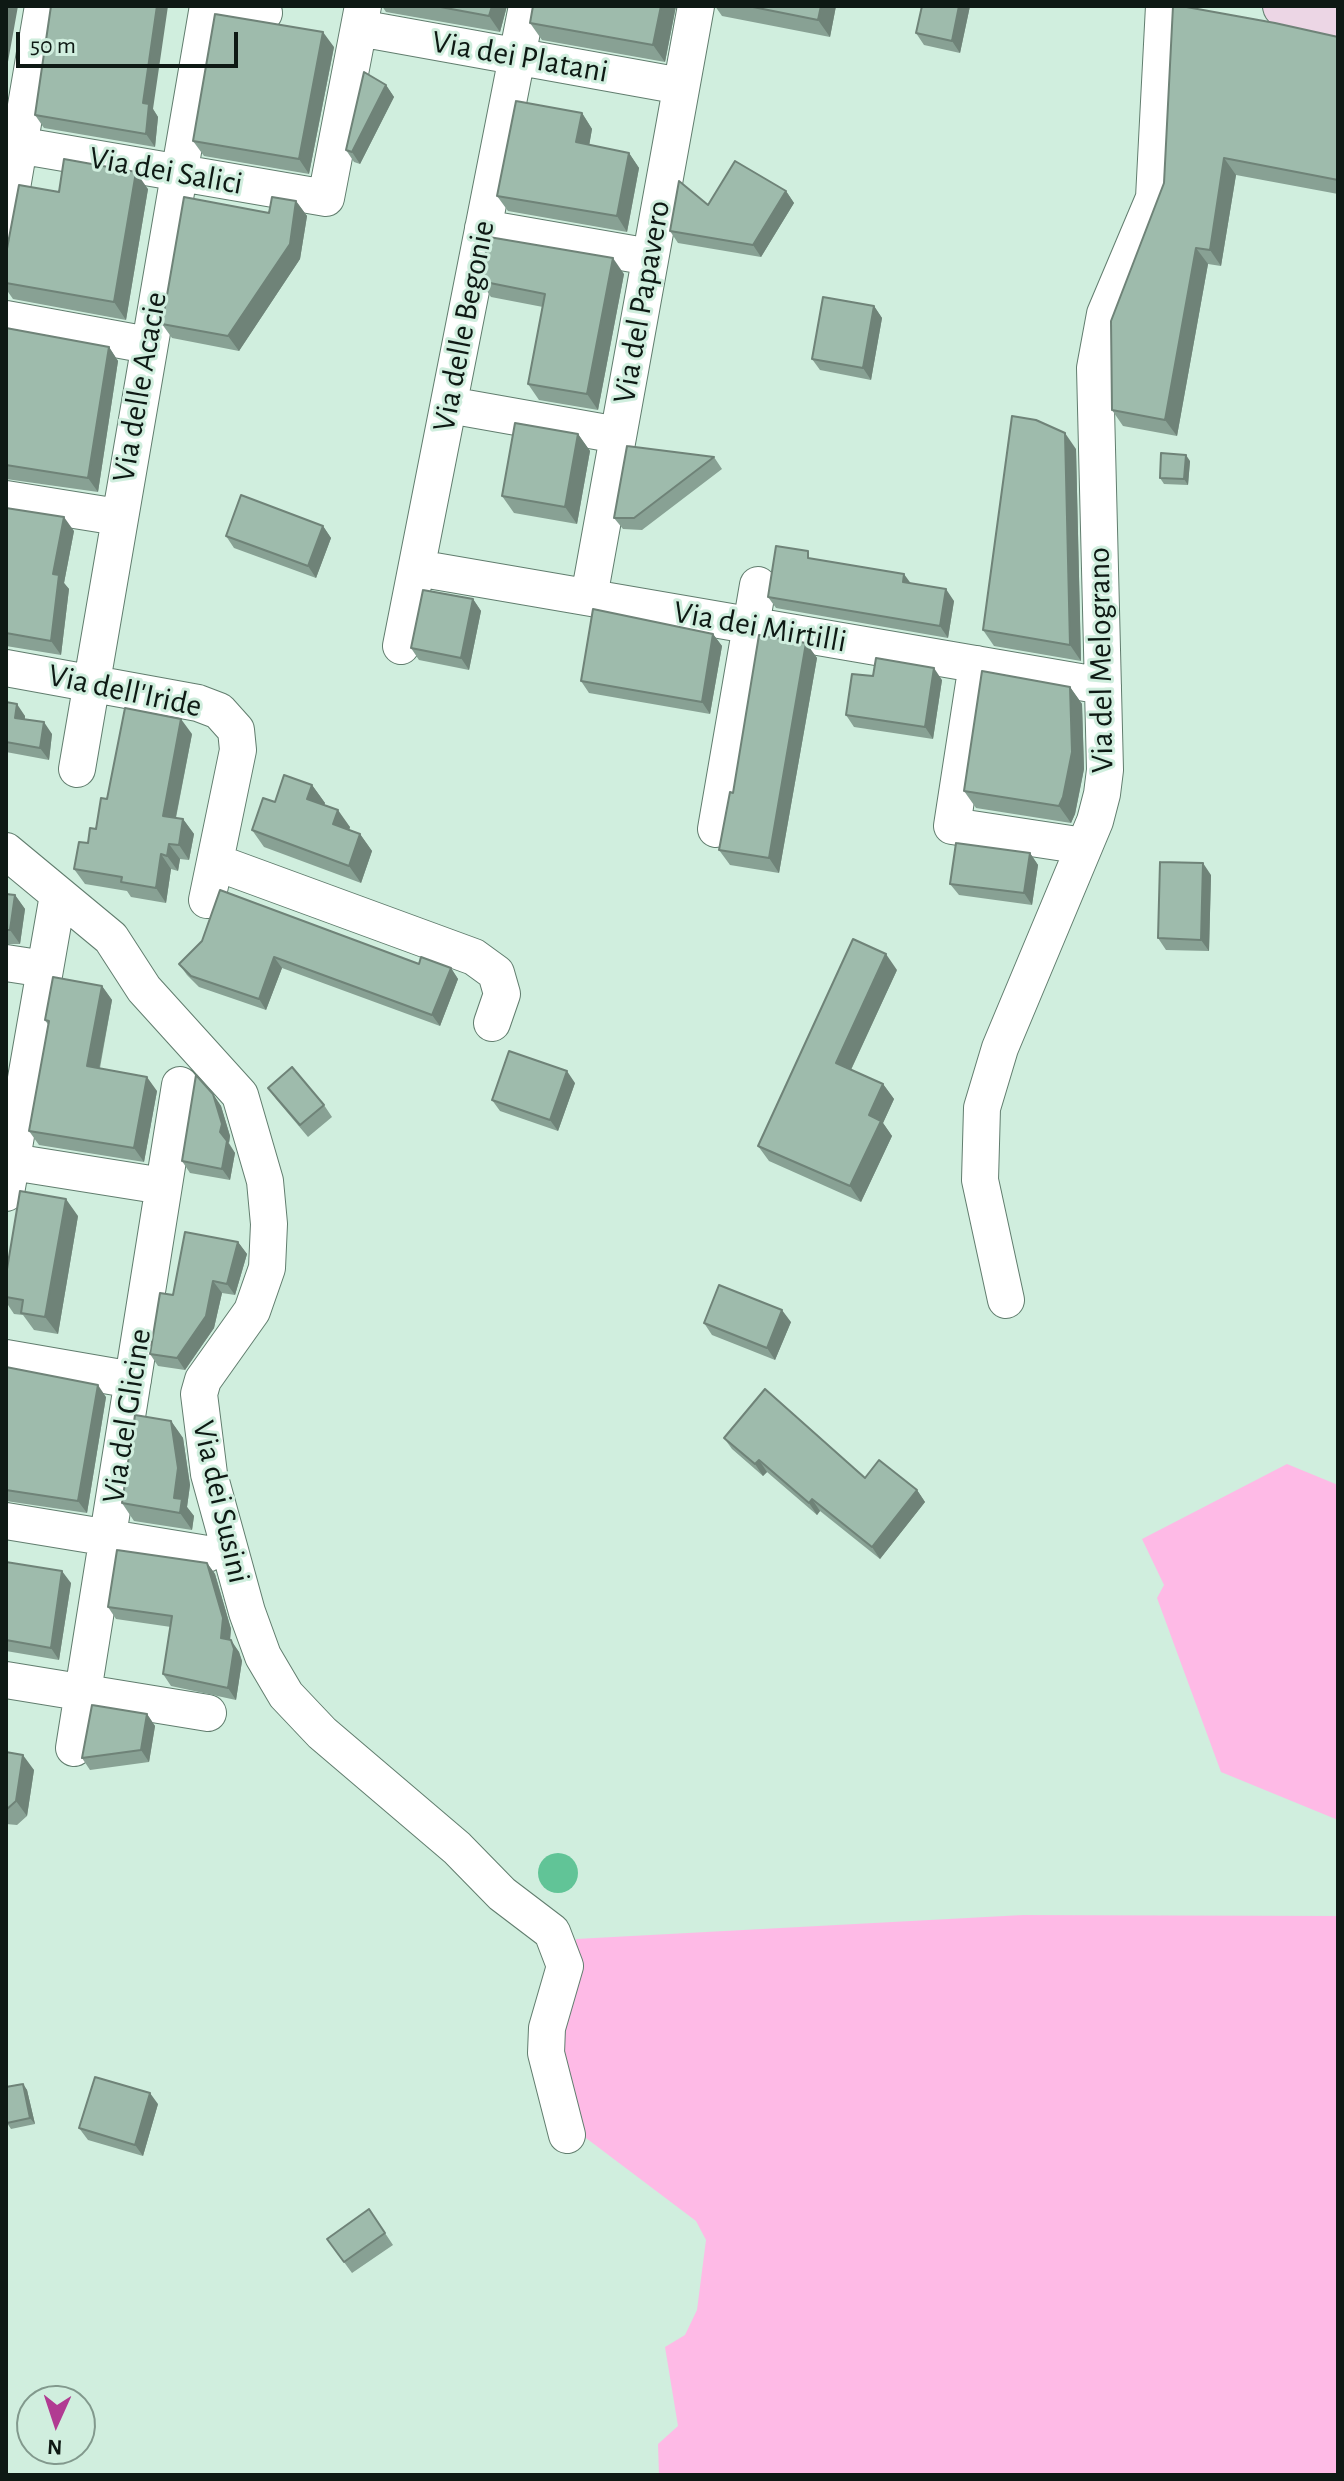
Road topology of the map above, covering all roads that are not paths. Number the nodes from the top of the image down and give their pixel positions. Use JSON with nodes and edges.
{"nodes":[{"id":1,"x":43,"y":6,"type":"edge"},
{"id":2,"x":208,"y":6,"type":"edge"},
{"id":3,"x":227,"y":6,"type":"edge"},
{"id":4,"x":527,"y":6,"type":"edge"},
{"id":5,"x":696,"y":6,"type":"edge"},
{"id":6,"x":1164,"y":6,"type":"edge"},
{"id":7,"x":1285,"y":6,"type":"edge"},
{"id":8,"x":264,"y":13,"type":"dead end"},
{"id":9,"x":361,"y":17,"type":"edge"},
{"id":10,"x":1338,"y":17,"type":"edge"},
{"id":11,"x":517,"y":57,"type":"junction"},
{"id":12,"x":681,"y":86,"type":"junction"},
{"id":13,"x":12,"y":144,"type":"edge"},
{"id":14,"x":178,"y":173,"type":"junction"},
{"id":15,"x":6,"y":223,"type":"edge"},
{"id":16,"x":483,"y":228,"type":"junction"},
{"id":17,"x":650,"y":257,"type":"junction"},
{"id":18,"x":6,"y":319,"type":"edge"},
{"id":19,"x":148,"y":345,"type":"junction"},
{"id":20,"x":449,"y":405,"type":"junction"},
{"id":21,"x":618,"y":435,"type":"junction"},
{"id":22,"x":6,"y":499,"type":"edge"},
{"id":23,"x":118,"y":517,"type":"junction"},
{"id":24,"x":417,"y":568,"type":"junction"},
{"id":25,"x":758,"y":585,"type":"dead end"},
{"id":26,"x":589,"y":597,"type":"junction"},
{"id":27,"x":751,"y":625,"type":"junction"},
{"id":28,"x":401,"y":646,"type":"dead end"},
{"id":29,"x":977,"y":664,"type":"junction"},
{"id":30,"x":6,"y":668,"type":"edge"},
{"id":31,"x":89,"y":683,"type":"junction"},
{"id":32,"x":1103,"y":686,"type":"junction"},
{"id":33,"x":77,"y":769,"type":"dead end"},
{"id":34,"x":716,"y":829,"type":"dead end"},
{"id":35,"x":1084,"y":846,"type":"junction"},
{"id":36,"x":6,"y":851,"type":"edge"},
{"id":37,"x":215,"y":862,"type":"junction"},
{"id":38,"x":58,"y":895,"type":"junction"},
{"id":39,"x":207,"y":900,"type":"dead end"},
{"id":40,"x":6,"y":963,"type":"edge"},
{"id":41,"x":45,"y":969,"type":"junction"},
{"id":42,"x":492,"y":1023,"type":"dead end"},
{"id":43,"x":180,"y":1085,"type":"dead end"},
{"id":44,"x":8,"y":1172,"type":"edge"},
{"id":45,"x":163,"y":1186,"type":"junction"},
{"id":46,"x":1006,"y":1300,"type":"dead end"},
{"id":47,"x":6,"y":1358,"type":"edge"},
{"id":48,"x":133,"y":1380,"type":"junction"},
{"id":49,"x":6,"y":1521,"type":"edge"},
{"id":50,"x":107,"y":1538,"type":"junction"},
{"id":51,"x":207,"y":1554,"type":"dead end"},
{"id":52,"x":6,"y":1680,"type":"edge"},
{"id":53,"x":83,"y":1692,"type":"junction"},
{"id":54,"x":208,"y":1713,"type":"dead end"},
{"id":55,"x":74,"y":1748,"type":"dead end"},
{"id":56,"x":567,"y":2135,"type":"dead end"}],
"edges":[{"from":1,"to":13,"type":"street"},
{"from":2,"to":14,"type":"street","name":"Via delle Acacie"},
{"from":3,"to":8,"type":"street"},
{"from":4,"to":11,"type":"street","name":"Via delle Begonie"},
{"from":5,"to":12,"type":"street","name":"Via del Papavero"},
{"from":6,"to":32,"type":"street","name":"Via del Melograno"},
{"from":7,"to":10,"type":"street"},
{"from":9,"to":11,"type":"street","name":"Via dei Platani"},
{"from":9,"to":14,"type":"street","name":"Via dei Salici"},
{"from":11,"to":12,"type":"street","name":"Via dei Platani"},
{"from":11,"to":16,"type":"street","name":"Via delle Begonie"},
{"from":12,"to":17,"type":"street","name":"Via del Papavero"},
{"from":13,"to":14,"type":"street","name":"Via dei Salici"},
{"from":13,"to":15,"type":"street"},
{"from":14,"to":19,"type":"street","name":"Via delle Acacie"},
{"from":16,"to":17,"type":"street"},
{"from":16,"to":20,"type":"street","name":"Via delle Begonie"},
{"from":17,"to":21,"type":"street","name":"Via del Papavero"},
{"from":18,"to":19,"type":"street"},
{"from":19,"to":23,"type":"street","name":"Via delle Acacie"},
{"from":20,"to":21,"type":"street"},
{"from":20,"to":24,"type":"street","name":"Via delle Begonie"},
{"from":21,"to":26,"type":"street","name":"Via del Papavero"},
{"from":22,"to":23,"type":"street"},
{"from":23,"to":31,"type":"street","name":"Via delle Acacie"},
{"from":24,"to":26,"type":"street","name":"Via dei Mirtilli"},
{"from":24,"to":28,"type":"street","name":"Via delle Begonie"},
{"from":25,"to":27,"type":"street"},
{"from":26,"to":27,"type":"street","name":"Via dei Mirtilli"},
{"from":27,"to":29,"type":"street","name":"Via dei Mirtilli"},
{"from":27,"to":34,"type":"street"},
{"from":29,"to":32,"type":"street","name":"Via dei Mirtilli"},
{"from":29,"to":35,"type":"street"},
{"from":30,"to":31,"type":"street","name":"Via dell'Iride"},
{"from":31,"to":33,"type":"street","name":"Via delle Acacie"},
{"from":31,"to":37,"type":"street","name":"Via dell'Iride"},
{"from":32,"to":35,"type":"street","name":"Via del Melograno"},
{"from":35,"to":46,"type":"street","name":"Via del Melograno"},
{"from":36,"to":38,"type":"street","name":"Via dei Susini"},
{"from":37,"to":39,"type":"street"},
{"from":37,"to":42,"type":"street"},
{"from":38,"to":41,"type":"street"},
{"from":38,"to":56,"type":"street","name":"Via dei Susini"},
{"from":40,"to":41,"type":"street"},
{"from":41,"to":44,"type":"street"},
{"from":43,"to":45,"type":"street","name":"Via del Glicine"},
{"from":44,"to":45,"type":"street"},
{"from":45,"to":48,"type":"street","name":"Via del Glicine"},
{"from":47,"to":48,"type":"street"},
{"from":48,"to":50,"type":"street","name":"Via del Glicine"},
{"from":49,"to":50,"type":"street"},
{"from":50,"to":51,"type":"street"},
{"from":50,"to":53,"type":"street","name":"Via del Glicine"},
{"from":52,"to":53,"type":"street"},
{"from":53,"to":54,"type":"street"},
{"from":53,"to":55,"type":"street","name":"Via del Glicine"}]}
